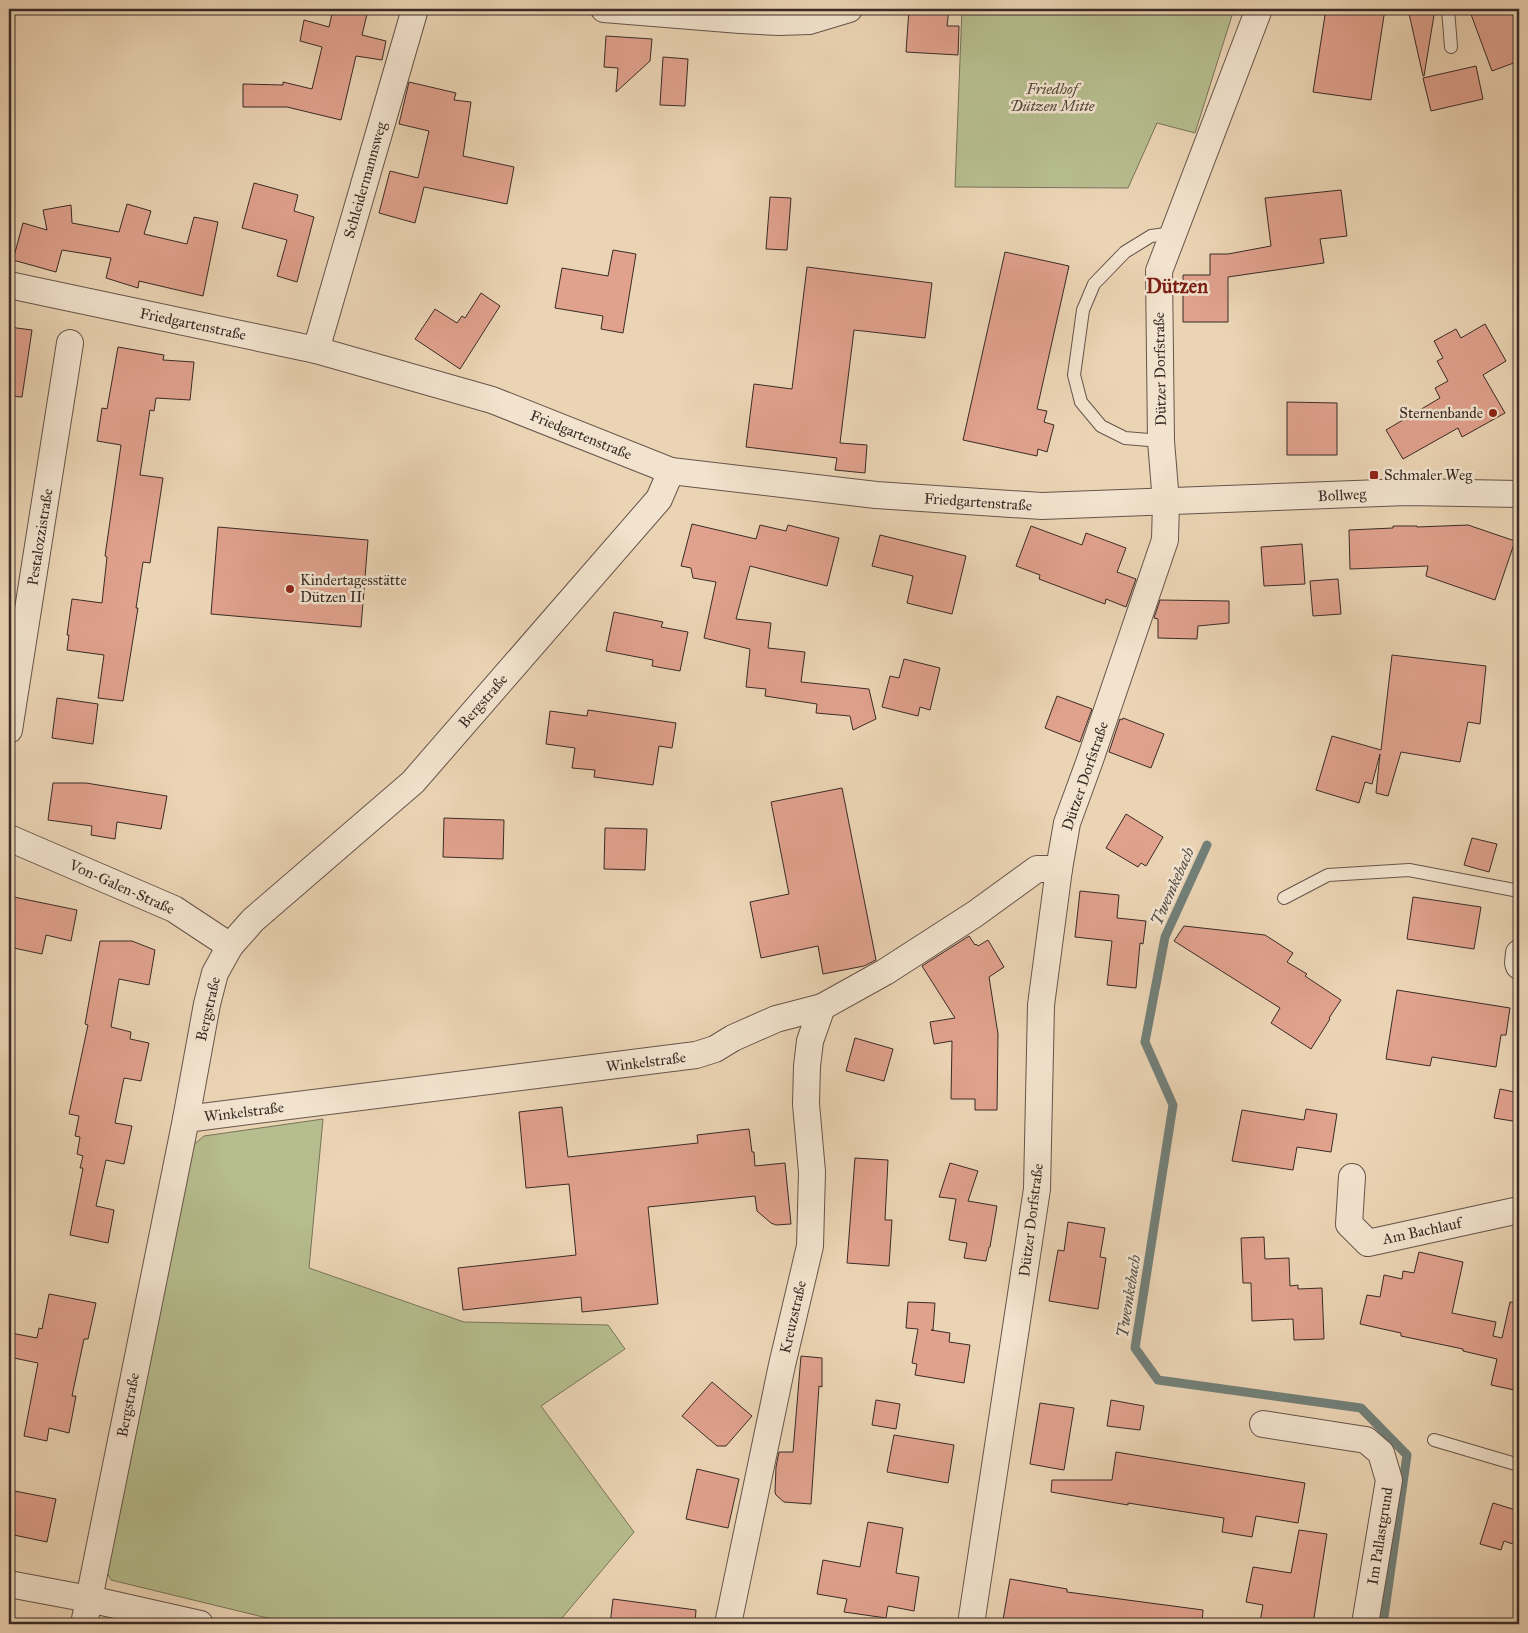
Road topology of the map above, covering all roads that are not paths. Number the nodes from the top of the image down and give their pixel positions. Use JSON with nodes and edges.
{"nodes":[{"id":1,"x":415,"y":9,"type":"edge"},
{"id":2,"x":604,"y":9,"type":"edge"},
{"id":3,"x":849,"y":9,"type":"edge"},
{"id":4,"x":1259,"y":9,"type":"edge"},
{"id":5,"x":1448,"y":9,"type":"edge"},
{"id":6,"x":1451,"y":47,"type":"dead end"},
{"id":7,"x":1173,"y":233,"type":"junction"},
{"id":8,"x":9,"y":285,"type":"edge"},
{"id":9,"x":70,"y":343,"type":"dead end"},
{"id":10,"x":316,"y":350,"type":"junction"},
{"id":11,"x":1161,"y":441,"type":"junction"},
{"id":12,"x":670,"y":471,"type":"junction"},
{"id":13,"x":1519,"y":494,"type":"edge"},
{"id":14,"x":1166,"y":502,"type":"junction"},
{"id":15,"x":9,"y":730,"type":"edge"},
{"id":16,"x":9,"y":838,"type":"edge"},
{"id":17,"x":1058,"y":868,"type":"junction"},
{"id":18,"x":1519,"y":891,"type":"edge"},
{"id":19,"x":1284,"y":898,"type":"dead end"},
{"id":20,"x":230,"y":946,"type":"junction"},
{"id":21,"x":1519,"y":954,"type":"edge"},
{"id":22,"x":1519,"y":966,"type":"edge"},
{"id":23,"x":822,"y":1006,"type":"junction"},
{"id":24,"x":186,"y":1120,"type":"junction"},
{"id":25,"x":1352,"y":1177,"type":"dead end"},
{"id":26,"x":1519,"y":1210,"type":"edge"},
{"id":27,"x":1263,"y":1424,"type":"dead end"},
{"id":28,"x":1434,"y":1440,"type":"dead end"},
{"id":29,"x":1519,"y":1465,"type":"edge"},
{"id":30,"x":9,"y":1584,"type":"edge"},
{"id":31,"x":89,"y":1599,"type":"junction"},
{"id":32,"x":84,"y":1624,"type":"edge"},
{"id":33,"x":200,"y":1624,"type":"edge"},
{"id":34,"x":728,"y":1624,"type":"edge"},
{"id":35,"x":971,"y":1624,"type":"edge"},
{"id":36,"x":1365,"y":1624,"type":"edge"}],
"edges":[{"from":1,"to":10,"type":"street","name":"Schleidermannsweg"},
{"from":2,"to":3,"type":"street"},
{"from":4,"to":7,"type":"street","name":"Dützer Dorfstraße"},
{"from":5,"to":6,"type":"lane"},
{"from":7,"to":11,"type":"street","name":"Dützer Dorfstraße"},
{"from":7,"to":11,"type":"lane"},
{"from":8,"to":10,"type":"street","name":"Friedgartenstraße"},
{"from":9,"to":15,"type":"street","name":"Pestalozzistraße"},
{"from":10,"to":12,"type":"street","name":"Friedgartenstraße"},
{"from":11,"to":14,"type":"street","name":"Dützer Dorfstraße"},
{"from":12,"to":14,"type":"street","name":"Friedgartenstraße"},
{"from":12,"to":20,"type":"street","name":"Bergstraße"},
{"from":13,"to":14,"type":"street","name":"Bollweg"},
{"from":14,"to":17,"type":"street","name":"Dützer Dorfstraße"},
{"from":16,"to":20,"type":"street","name":"Von-Galen-Straße"},
{"from":17,"to":23,"type":"street","name":"Winkelstraße"},
{"from":17,"to":35,"type":"street","name":"Dützer Dorfstraße"},
{"from":18,"to":19,"type":"lane"},
{"from":20,"to":24,"type":"street","name":"Bergstraße"},
{"from":21,"to":22,"type":"street"},
{"from":23,"to":24,"type":"street","name":"Winkelstraße"},
{"from":23,"to":34,"type":"street","name":"Kreuzstraße"},
{"from":24,"to":31,"type":"street","name":"Bergstraße"},
{"from":25,"to":26,"type":"street","name":"Am Bachlauf"},
{"from":27,"to":36,"type":"street","name":"Im Pallastgrund"},
{"from":28,"to":29,"type":"lane"},
{"from":30,"to":31,"type":"street"},
{"from":31,"to":32,"type":"street","name":"Bergstraße"},
{"from":31,"to":33,"type":"street"}]}
